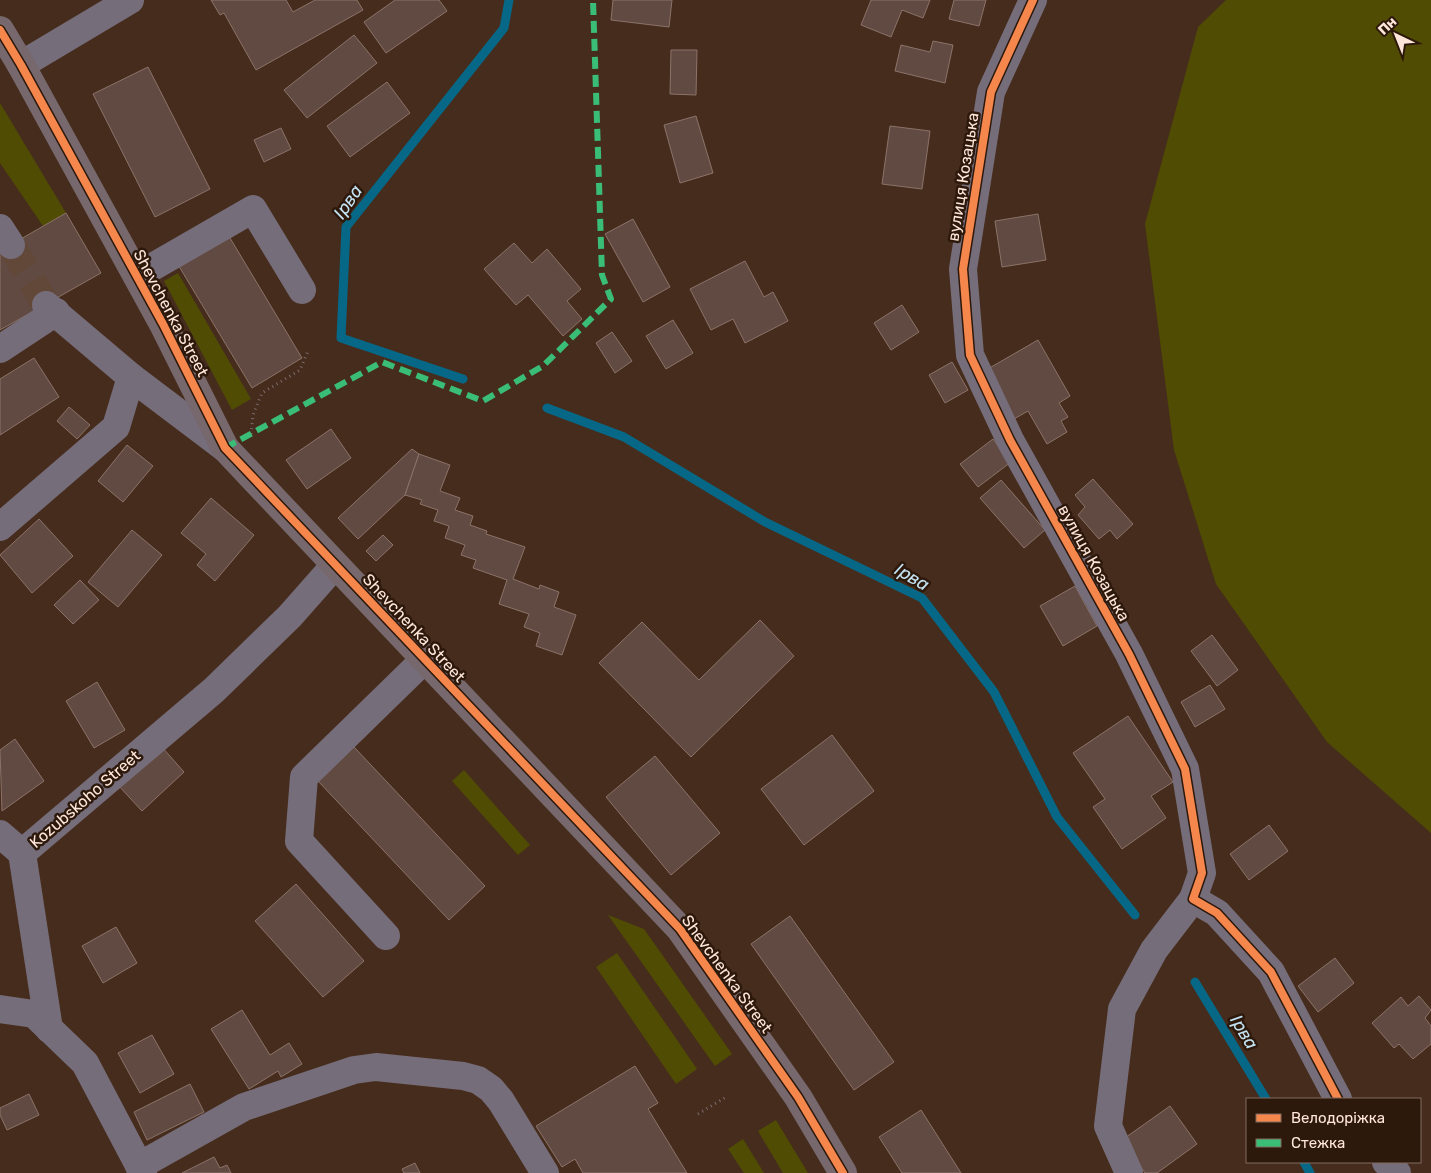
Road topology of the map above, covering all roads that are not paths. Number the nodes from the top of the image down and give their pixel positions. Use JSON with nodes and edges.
{"nodes":[{"id":1,"x":130,"y":0,"type":"edge"},
{"id":2,"x":1033,"y":0,"type":"edge"},
{"id":3,"x":0,"y":30,"type":"edge"},
{"id":4,"x":22,"y":65,"type":"junction"},
{"id":5,"x":136,"y":276,"type":"junction"},
{"id":6,"x":302,"y":290,"type":"dead end"},
{"id":7,"x":0,"y":349,"type":"edge"},
{"id":8,"x":131,"y":378,"type":"junction"},
{"id":9,"x":225,"y":448,"type":"junction"},
{"id":10,"x":0,"y":527,"type":"edge"},
{"id":11,"x":335,"y":564,"type":"junction"},
{"id":12,"x":425,"y":659,"type":"junction"},
{"id":13,"x":0,"y":834,"type":"edge"},
{"id":14,"x":22,"y":853,"type":"junction"},
{"id":15,"x":1193,"y":899,"type":"junction"},
{"id":16,"x":386,"y":936,"type":"dead end"},
{"id":17,"x":0,"y":1009,"type":"edge"},
{"id":18,"x":49,"y":1029,"type":"junction"},
{"id":19,"x":1337,"y":1098,"type":"edge"},
{"id":20,"x":1387,"y":1163,"type":"edge"},
{"id":21,"x":141,"y":1169,"type":"edge"},
{"id":22,"x":545,"y":1173,"type":"edge"},
{"id":23,"x":843,"y":1173,"type":"edge"},
{"id":24,"x":1128,"y":1173,"type":"edge"},
{"id":25,"x":1397,"y":1173,"type":"edge"}],
"edges":[{"from":1,"to":4,"type":"street"},
{"from":2,"to":15,"type":"street","name":"вулиця Козацька"},
{"from":3,"to":4,"type":"main road","name":"Shevchenka Street"},
{"from":4,"to":5,"type":"main road","name":"Shevchenka Street"},
{"from":5,"to":6,"type":"street"},
{"from":5,"to":9,"type":"main road","name":"Shevchenka Street"},
{"from":7,"to":8,"type":"street"},
{"from":8,"to":9,"type":"street"},
{"from":8,"to":10,"type":"street"},
{"from":9,"to":11,"type":"main road","name":"Shevchenka Street"},
{"from":11,"to":12,"type":"main road","name":"Shevchenka Street"},
{"from":11,"to":14,"type":"street","name":"Kozubskoho Street"},
{"from":12,"to":16,"type":"street"},
{"from":12,"to":23,"type":"main road","name":"Shevchenka Street"},
{"from":13,"to":14,"type":"street"},
{"from":14,"to":18,"type":"street","name":"Kozubskoho Street"},
{"from":15,"to":19,"type":"street"},
{"from":15,"to":24,"type":"street","name":"вулиця Козацька"},
{"from":17,"to":18,"type":"street"},
{"from":18,"to":21,"type":"street"},
{"from":20,"to":25,"type":"street"},
{"from":21,"to":22,"type":"street"}]}
